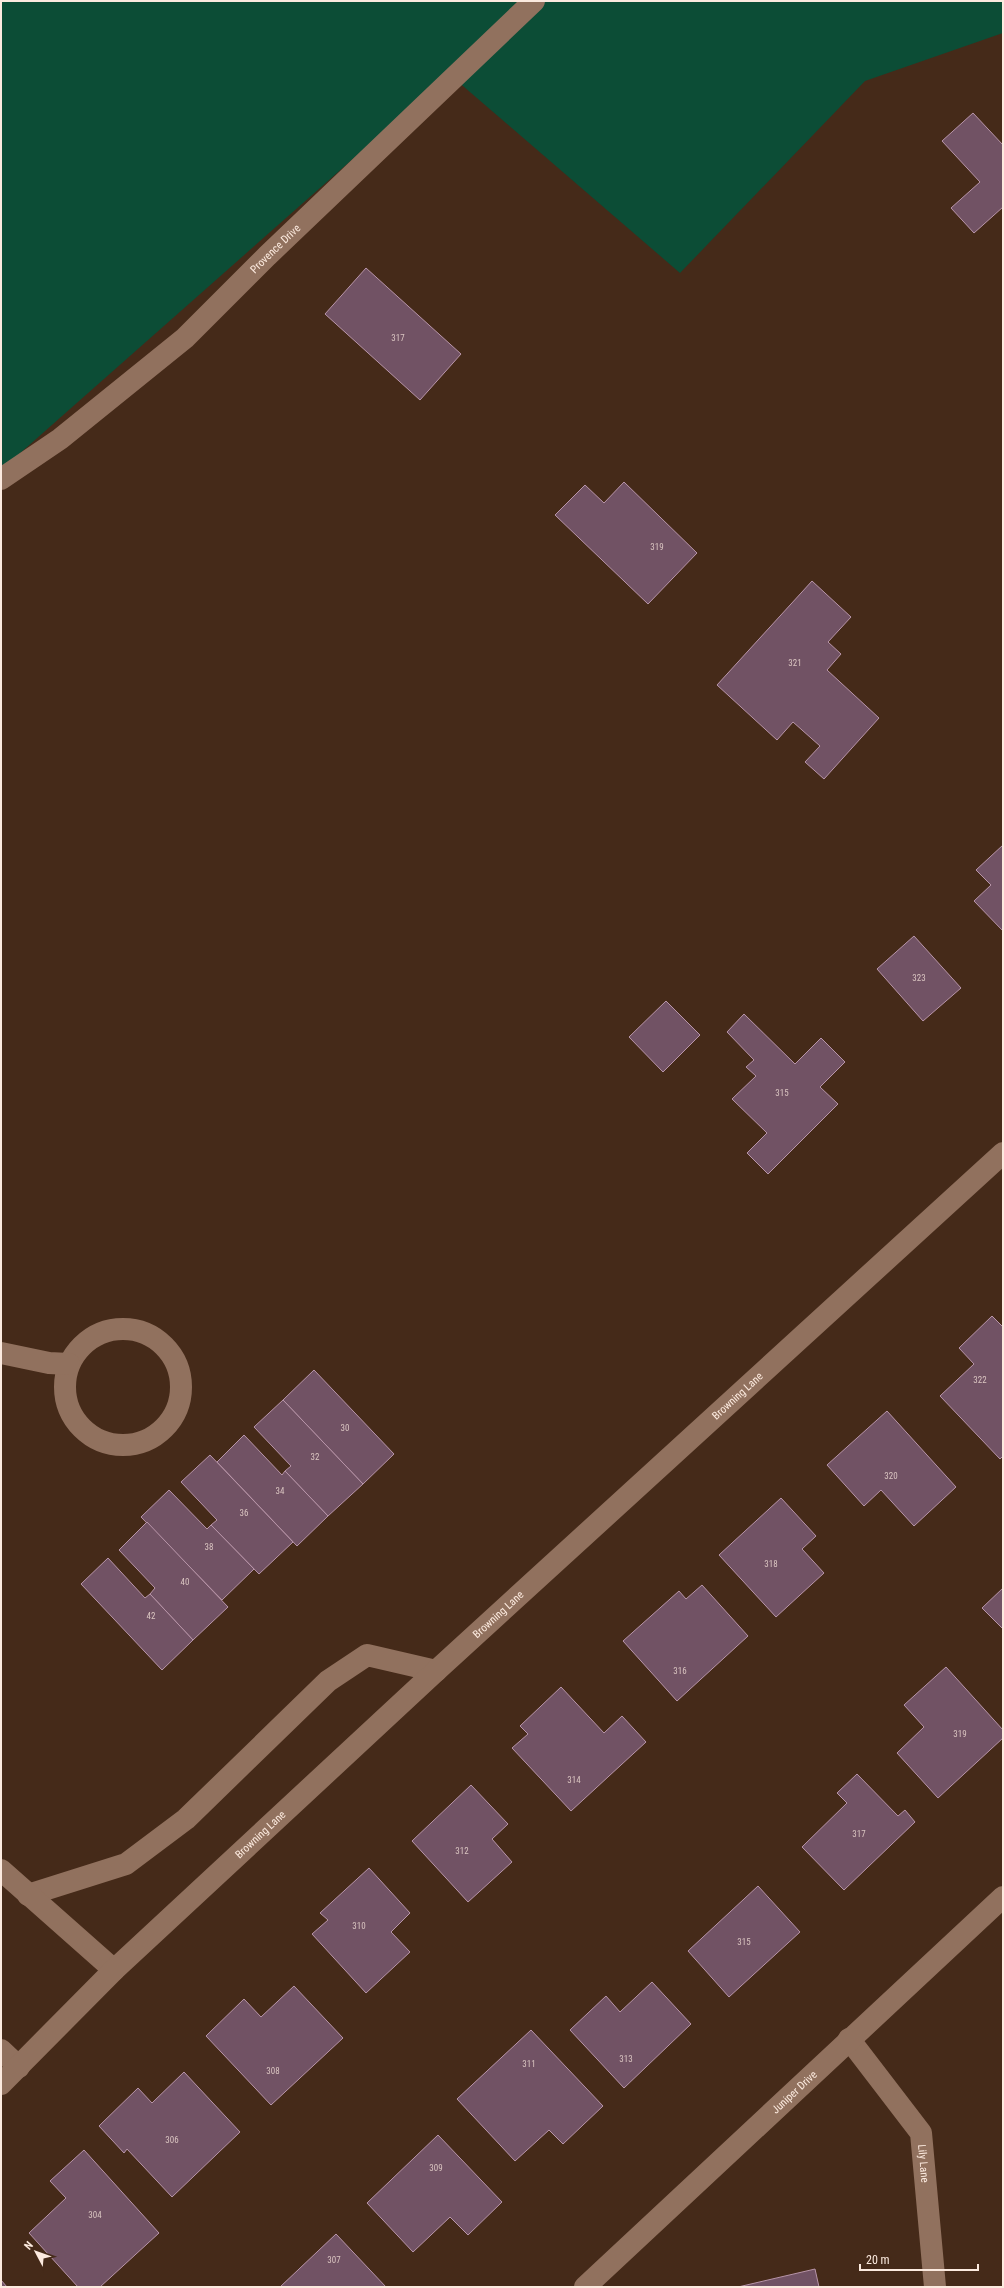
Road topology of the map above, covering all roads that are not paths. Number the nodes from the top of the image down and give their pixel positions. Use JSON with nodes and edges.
{"nodes":[{"id":1,"x":534,"y":1,"type":"edge"},
{"id":2,"x":1,"y":479,"type":"edge"},
{"id":3,"x":1003,"y":1153,"type":"edge"},
{"id":4,"x":1,"y":1353,"type":"edge"},
{"id":5,"x":68,"y":1364,"type":"junction"},
{"id":6,"x":436,"y":1671,"type":"junction"},
{"id":7,"x":1,"y":1870,"type":"edge"},
{"id":8,"x":28,"y":1896,"type":"junction"},
{"id":9,"x":1003,"y":1897,"type":"edge"},
{"id":10,"x":114,"y":1970,"type":"junction"},
{"id":11,"x":849,"y":2039,"type":"junction"},
{"id":12,"x":1,"y":2050,"type":"edge"},
{"id":13,"x":19,"y":2067,"type":"junction"},
{"id":14,"x":1,"y":2084,"type":"edge"},
{"id":15,"x":585,"y":2287,"type":"edge"},
{"id":16,"x":935,"y":2287,"type":"edge"}],
"edges":[{"from":1,"to":2,"type":"street","name":"Provence Drive"},
{"from":3,"to":6,"type":"street","name":"Browning Lane"},
{"from":4,"to":5,"type":"street"},
{"from":5,"to":5,"type":"street"},
{"from":6,"to":8,"type":"street"},
{"from":6,"to":10,"type":"street","name":"Browning Lane"},
{"from":7,"to":8,"type":"street"},
{"from":8,"to":10,"type":"street"},
{"from":9,"to":11,"type":"street","name":"Juniper Drive"},
{"from":10,"to":13,"type":"street","name":"Browning Lane"},
{"from":11,"to":15,"type":"street","name":"Juniper Drive"},
{"from":11,"to":16,"type":"street","name":"Lily Lane"},
{"from":12,"to":13,"type":"street"},
{"from":13,"to":14,"type":"street","name":"Browning Lane"}]}
